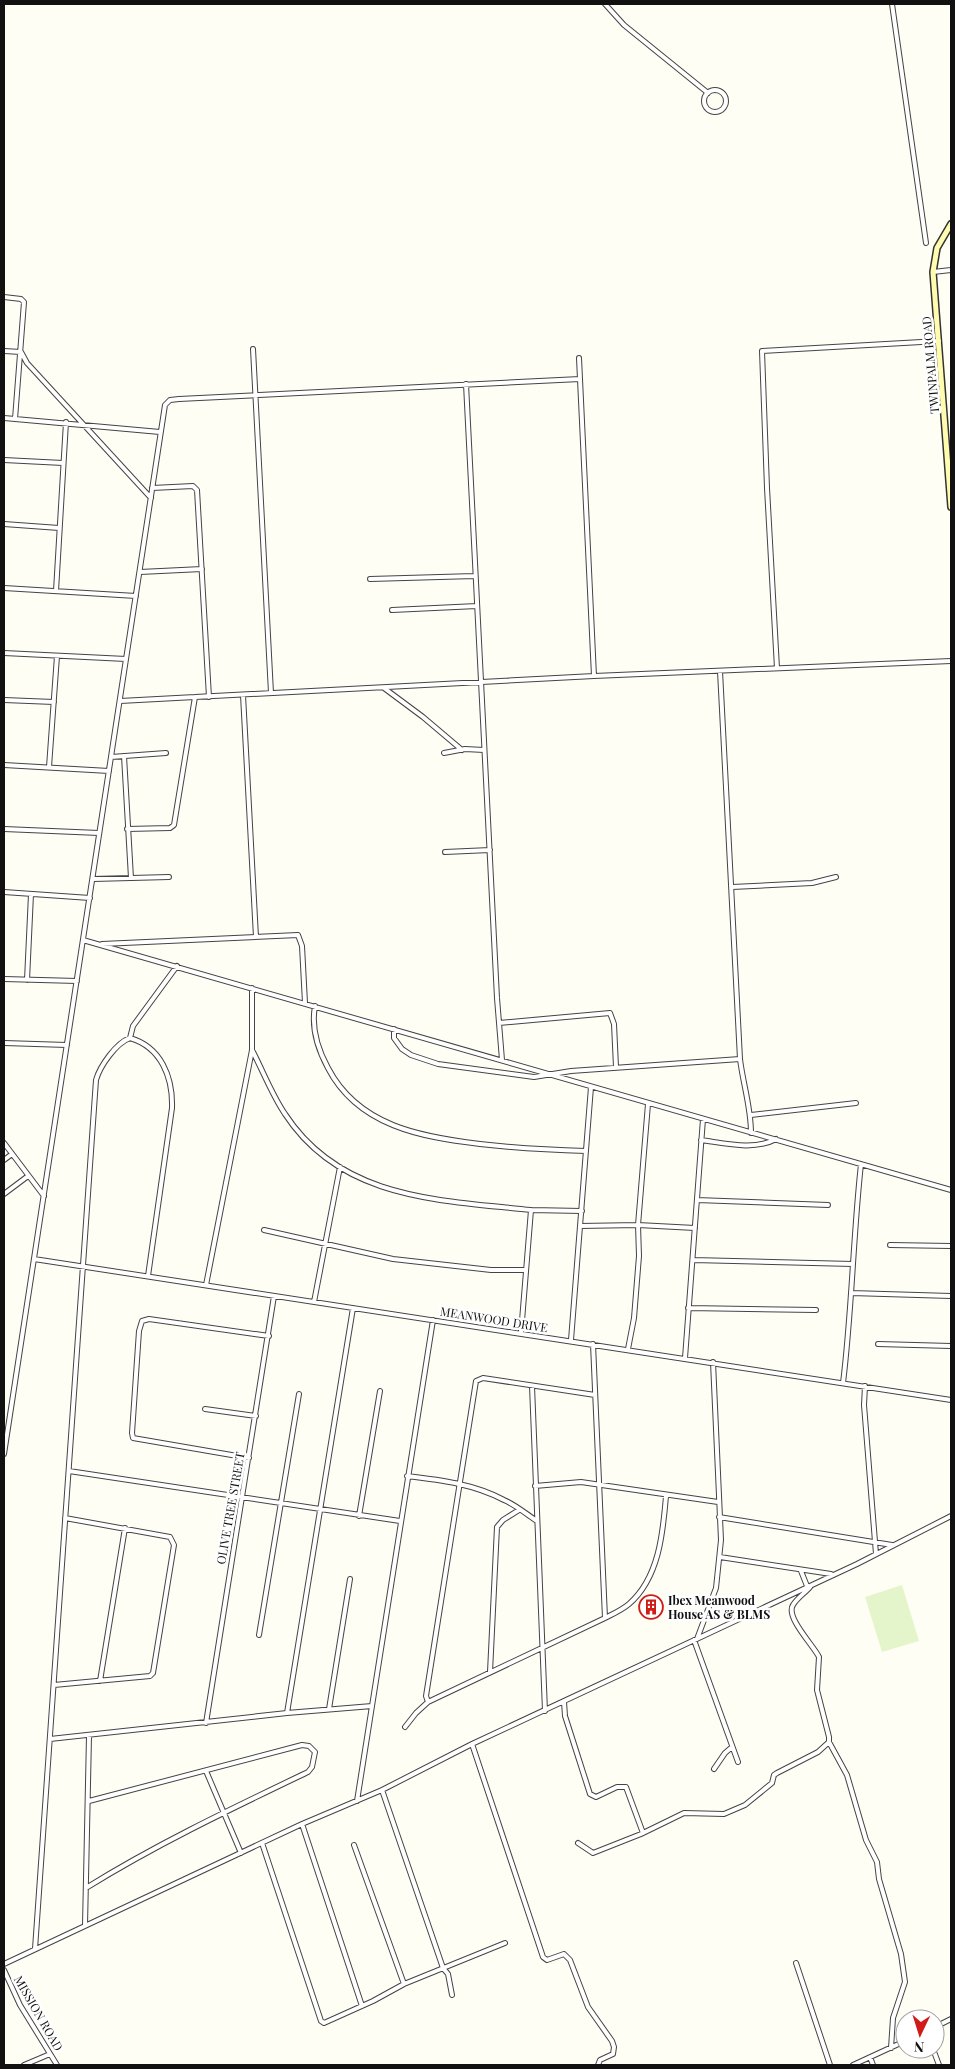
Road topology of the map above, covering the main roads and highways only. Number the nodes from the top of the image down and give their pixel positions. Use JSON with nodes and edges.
{"nodes":[{"id":1,"x":951,"y":224,"type":"edge"},
{"id":2,"x":949,"y":452,"type":"edge"},
{"id":3,"x":951,"y":508,"type":"edge"}],
"edges":[{"from":1,"to":2,"type":"main road","name":"TWINPALM ROAD"},
{"from":2,"to":3,"type":"main road","name":"TWINPALM ROAD"}]}
